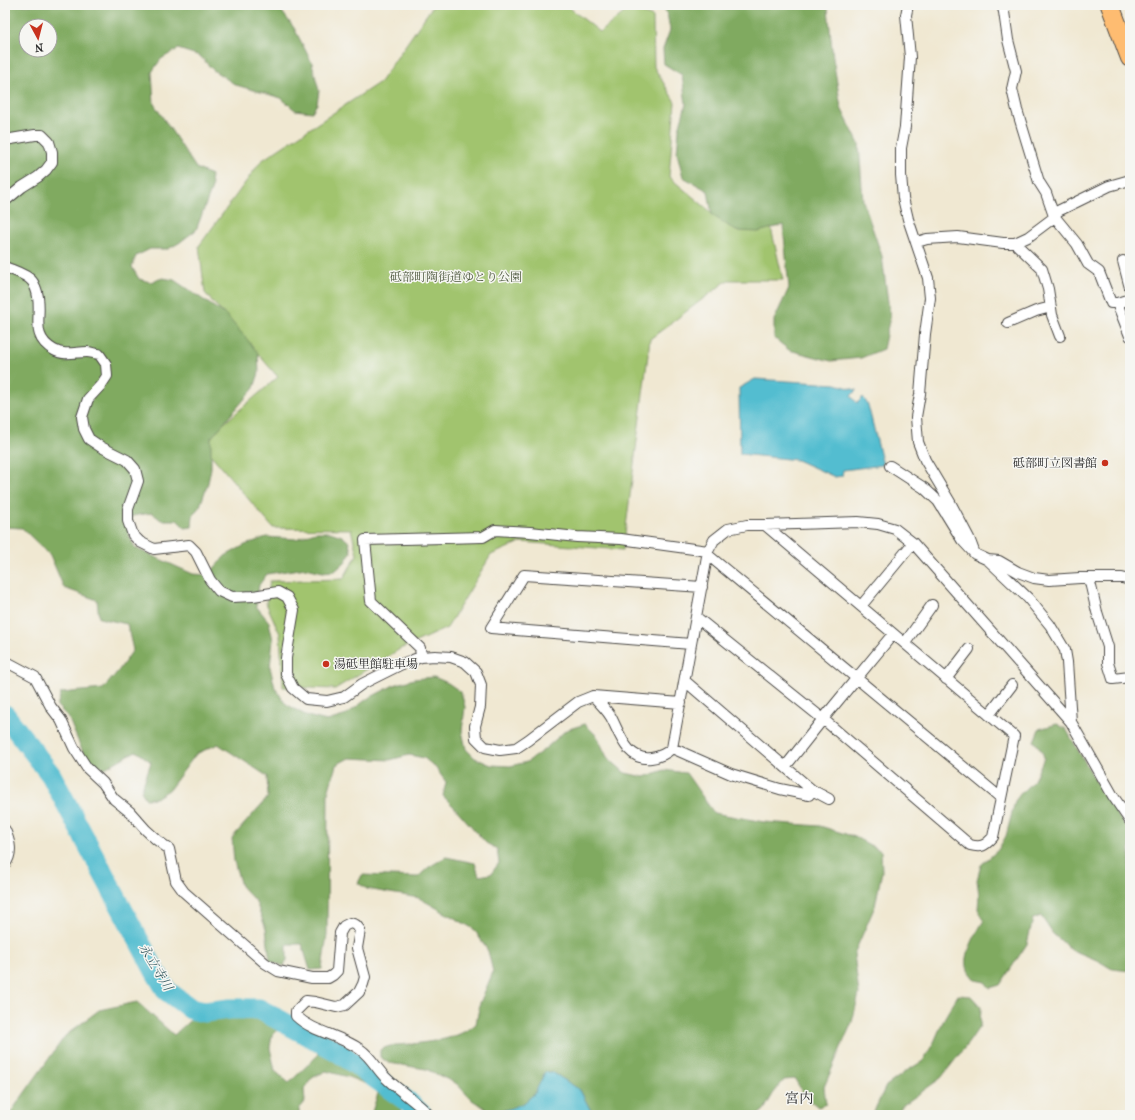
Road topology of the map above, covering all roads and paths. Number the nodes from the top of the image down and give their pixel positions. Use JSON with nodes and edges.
{"nodes":[{"id":1,"x":908,"y":5,"type":"edge"},
{"id":2,"x":1002,"y":5,"type":"edge"},
{"id":3,"x":1110,"y":5,"type":"edge"},
{"id":4,"x":1130,"y":58,"type":"edge"},
{"id":5,"x":5,"y":140,"type":"edge"},
{"id":6,"x":1130,"y":180,"type":"edge"},
{"id":7,"x":5,"y":201,"type":"edge"},
{"id":8,"x":1054,"y":216,"type":"junction"},
{"id":9,"x":917,"y":242,"type":"junction"},
{"id":10,"x":1015,"y":243,"type":"junction"},
{"id":11,"x":1123,"y":261,"type":"dead end"},
{"id":12,"x":5,"y":267,"type":"edge"},
{"id":13,"x":1130,"y":288,"type":"edge"},
{"id":14,"x":1130,"y":299,"type":"edge"},
{"id":15,"x":1118,"y":303,"type":"junction"},
{"id":16,"x":1051,"y":307,"type":"junction"},
{"id":17,"x":1008,"y":323,"type":"dead end"},
{"id":18,"x":1060,"y":336,"type":"dead end"},
{"id":19,"x":1130,"y":336,"type":"edge"},
{"id":20,"x":890,"y":466,"type":"dead end"},
{"id":21,"x":765,"y":525,"type":"junction"},
{"id":22,"x":913,"y":543,"type":"junction"},
{"id":23,"x":708,"y":553,"type":"junction"},
{"id":24,"x":975,"y":554,"type":"junction"},
{"id":25,"x":988,"y":560,"type":"junction"},
{"id":26,"x":1089,"y":578,"type":"junction"},
{"id":27,"x":1130,"y":580,"type":"edge"},
{"id":28,"x":702,"y":587,"type":"junction"},
{"id":29,"x":932,"y":605,"type":"dead end"},
{"id":30,"x":861,"y":606,"type":"junction"},
{"id":31,"x":696,"y":617,"type":"junction"},
{"id":32,"x":893,"y":634,"type":"junction"},
{"id":33,"x":905,"y":643,"type":"junction"},
{"id":34,"x":691,"y":644,"type":"junction"},
{"id":35,"x":969,"y":649,"type":"dead end"},
{"id":36,"x":421,"y":657,"type":"junction"},
{"id":37,"x":5,"y":661,"type":"edge"},
{"id":38,"x":1130,"y":677,"type":"edge"},
{"id":39,"x":856,"y":678,"type":"junction"},
{"id":40,"x":946,"y":679,"type":"junction"},
{"id":41,"x":685,"y":681,"type":"junction"},
{"id":42,"x":1012,"y":685,"type":"dead end"},
{"id":43,"x":593,"y":696,"type":"junction"},
{"id":44,"x":681,"y":703,"type":"junction"},
{"id":45,"x":989,"y":715,"type":"junction"},
{"id":46,"x":823,"y":719,"type":"junction"},
{"id":47,"x":1071,"y":722,"type":"junction"},
{"id":48,"x":672,"y":748,"type":"junction"},
{"id":49,"x":785,"y":767,"type":"junction"},
{"id":50,"x":812,"y":790,"type":"junction"},
{"id":51,"x":1001,"y":798,"type":"junction"},
{"id":52,"x":829,"y":799,"type":"dead end"},
{"id":53,"x":1130,"y":820,"type":"edge"},
{"id":54,"x":5,"y":830,"type":"edge"},
{"id":55,"x":5,"y":864,"type":"edge"},
{"id":56,"x":429,"y":1115,"type":"edge"}],
"edges":[{"from":1,"to":9,"type":"street"},
{"from":2,"to":8,"type":"street"},
{"from":3,"to":4,"type":"highway"},
{"from":5,"to":7,"type":"street"},
{"from":6,"to":8,"type":"street"},
{"from":8,"to":10,"type":"street"},
{"from":8,"to":15,"type":"street"},
{"from":9,"to":10,"type":"street"},
{"from":9,"to":24,"type":"street"},
{"from":10,"to":16,"type":"street"},
{"from":11,"to":13,"type":"street"},
{"from":12,"to":36,"type":"street"},
{"from":14,"to":15,"type":"street"},
{"from":15,"to":19,"type":"street"},
{"from":16,"to":17,"type":"street"},
{"from":16,"to":18,"type":"street"},
{"from":20,"to":24,"type":"street"},
{"from":21,"to":22,"type":"street"},
{"from":21,"to":23,"type":"street"},
{"from":21,"to":30,"type":"street"},
{"from":22,"to":30,"type":"street"},
{"from":22,"to":47,"type":"street"},
{"from":23,"to":28,"type":"street"},
{"from":23,"to":36,"type":"street"},
{"from":23,"to":39,"type":"street"},
{"from":24,"to":25,"type":"street"},
{"from":25,"to":26,"type":"street"},
{"from":25,"to":47,"type":"street"},
{"from":26,"to":27,"type":"street"},
{"from":26,"to":38,"type":"street"},
{"from":28,"to":31,"type":"street"},
{"from":28,"to":34,"type":"street"},
{"from":29,"to":33,"type":"street"},
{"from":30,"to":32,"type":"street"},
{"from":31,"to":34,"type":"street"},
{"from":31,"to":46,"type":"street"},
{"from":32,"to":33,"type":"street"},
{"from":32,"to":39,"type":"street"},
{"from":33,"to":40,"type":"street"},
{"from":34,"to":41,"type":"street"},
{"from":35,"to":40,"type":"street"},
{"from":36,"to":43,"type":"street"},
{"from":37,"to":56,"type":"street"},
{"from":39,"to":46,"type":"street"},
{"from":39,"to":51,"type":"street"},
{"from":40,"to":45,"type":"street"},
{"from":41,"to":44,"type":"street"},
{"from":41,"to":49,"type":"street"},
{"from":42,"to":45,"type":"street"},
{"from":43,"to":44,"type":"street"},
{"from":43,"to":48,"type":"street"},
{"from":44,"to":48,"type":"street"},
{"from":45,"to":51,"type":"street"},
{"from":46,"to":49,"type":"street"},
{"from":46,"to":51,"type":"street"},
{"from":47,"to":53,"type":"street"},
{"from":48,"to":50,"type":"street"},
{"from":49,"to":50,"type":"street"},
{"from":50,"to":52,"type":"street"},
{"from":54,"to":55,"type":"street"}]}
